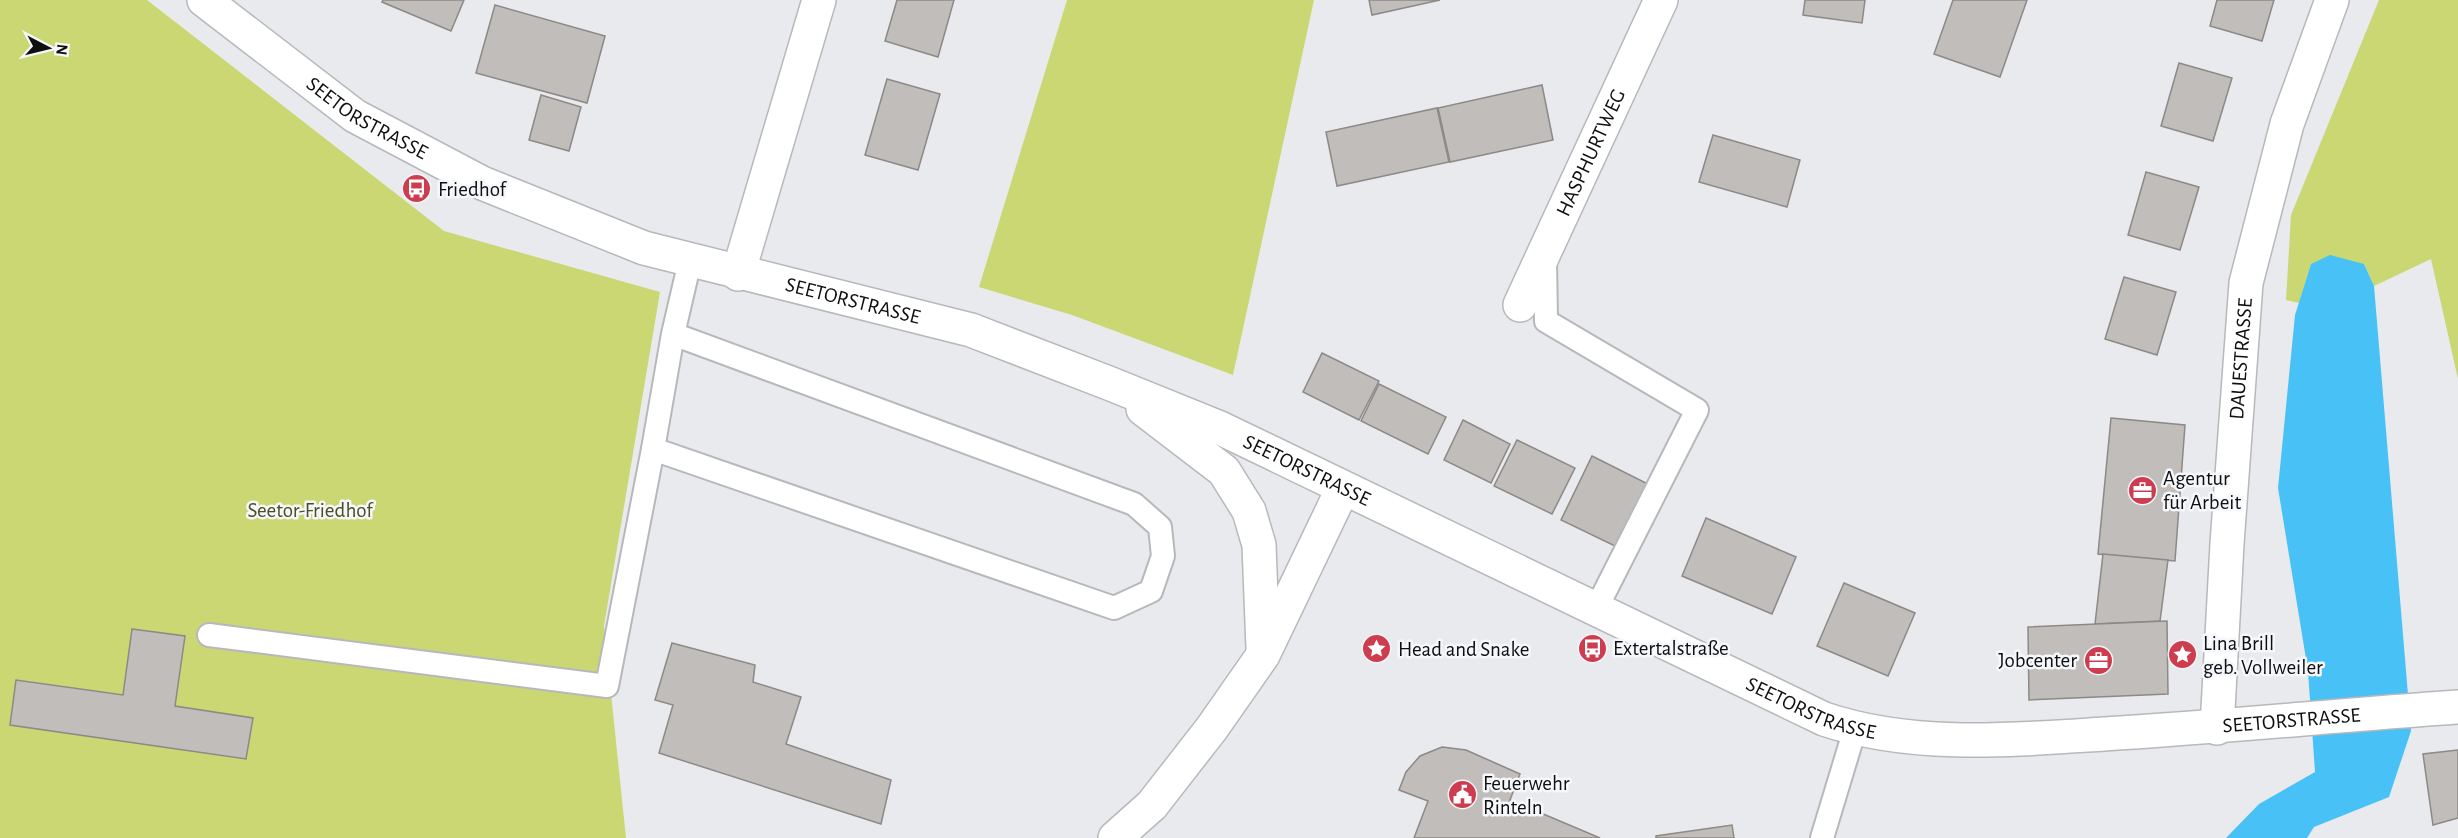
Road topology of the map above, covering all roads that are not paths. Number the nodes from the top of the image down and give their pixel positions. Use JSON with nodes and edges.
{"nodes":[{"id":1,"x":204,"y":0,"type":"edge"},
{"id":2,"x":819,"y":0,"type":"edge"},
{"id":3,"x":1661,"y":0,"type":"edge"},
{"id":4,"x":2332,"y":0,"type":"edge"},
{"id":5,"x":1545,"y":252,"type":"junction"},
{"id":6,"x":690,"y":261,"type":"junction"},
{"id":7,"x":738,"y":273,"type":"junction"},
{"id":8,"x":1520,"y":305,"type":"dead end"},
{"id":9,"x":673,"y":334,"type":"junction"},
{"id":10,"x":1111,"y":384,"type":"junction"},
{"id":11,"x":653,"y":449,"type":"junction"},
{"id":12,"x":1343,"y":488,"type":"junction"},
{"id":13,"x":1596,"y":609,"type":"junction"},
{"id":14,"x":209,"y":635,"type":"dead end"},
{"id":15,"x":1263,"y":656,"type":"junction"},
{"id":16,"x":2458,"y":707,"type":"edge"},
{"id":17,"x":2217,"y":728,"type":"junction"},
{"id":18,"x":1855,"y":729,"type":"junction"},
{"id":19,"x":1115,"y":838,"type":"edge"},
{"id":20,"x":1822,"y":838,"type":"edge"}],
"edges":[{"from":1,"to":6,"type":"street","name":"SEETORSTRASSE"},
{"from":2,"to":7,"type":"street"},
{"from":3,"to":5,"type":"street","name":"HASPHURTWEG"},
{"from":4,"to":17,"type":"street","name":"DAUESTRASSE"},
{"from":5,"to":8,"type":"street","name":"HASPHURTWEG"},
{"from":5,"to":13,"type":"lane"},
{"from":6,"to":7,"type":"street","name":"SEETORSTRASSE"},
{"from":6,"to":9,"type":"lane"},
{"from":7,"to":10,"type":"street","name":"SEETORSTRASSE"},
{"from":9,"to":11,"type":"lane"},
{"from":9,"to":11,"type":"lane"},
{"from":10,"to":12,"type":"street","name":"SEETORSTRASSE"},
{"from":10,"to":15,"type":"street"},
{"from":11,"to":14,"type":"lane"},
{"from":12,"to":13,"type":"street","name":"SEETORSTRASSE"},
{"from":12,"to":15,"type":"street"},
{"from":13,"to":18,"type":"street","name":"SEETORSTRASSE"},
{"from":15,"to":19,"type":"street"},
{"from":16,"to":17,"type":"street","name":"SEETORSTRASSE"},
{"from":17,"to":18,"type":"street","name":"SEETORSTRASSE"},
{"from":18,"to":20,"type":"lane"}]}
